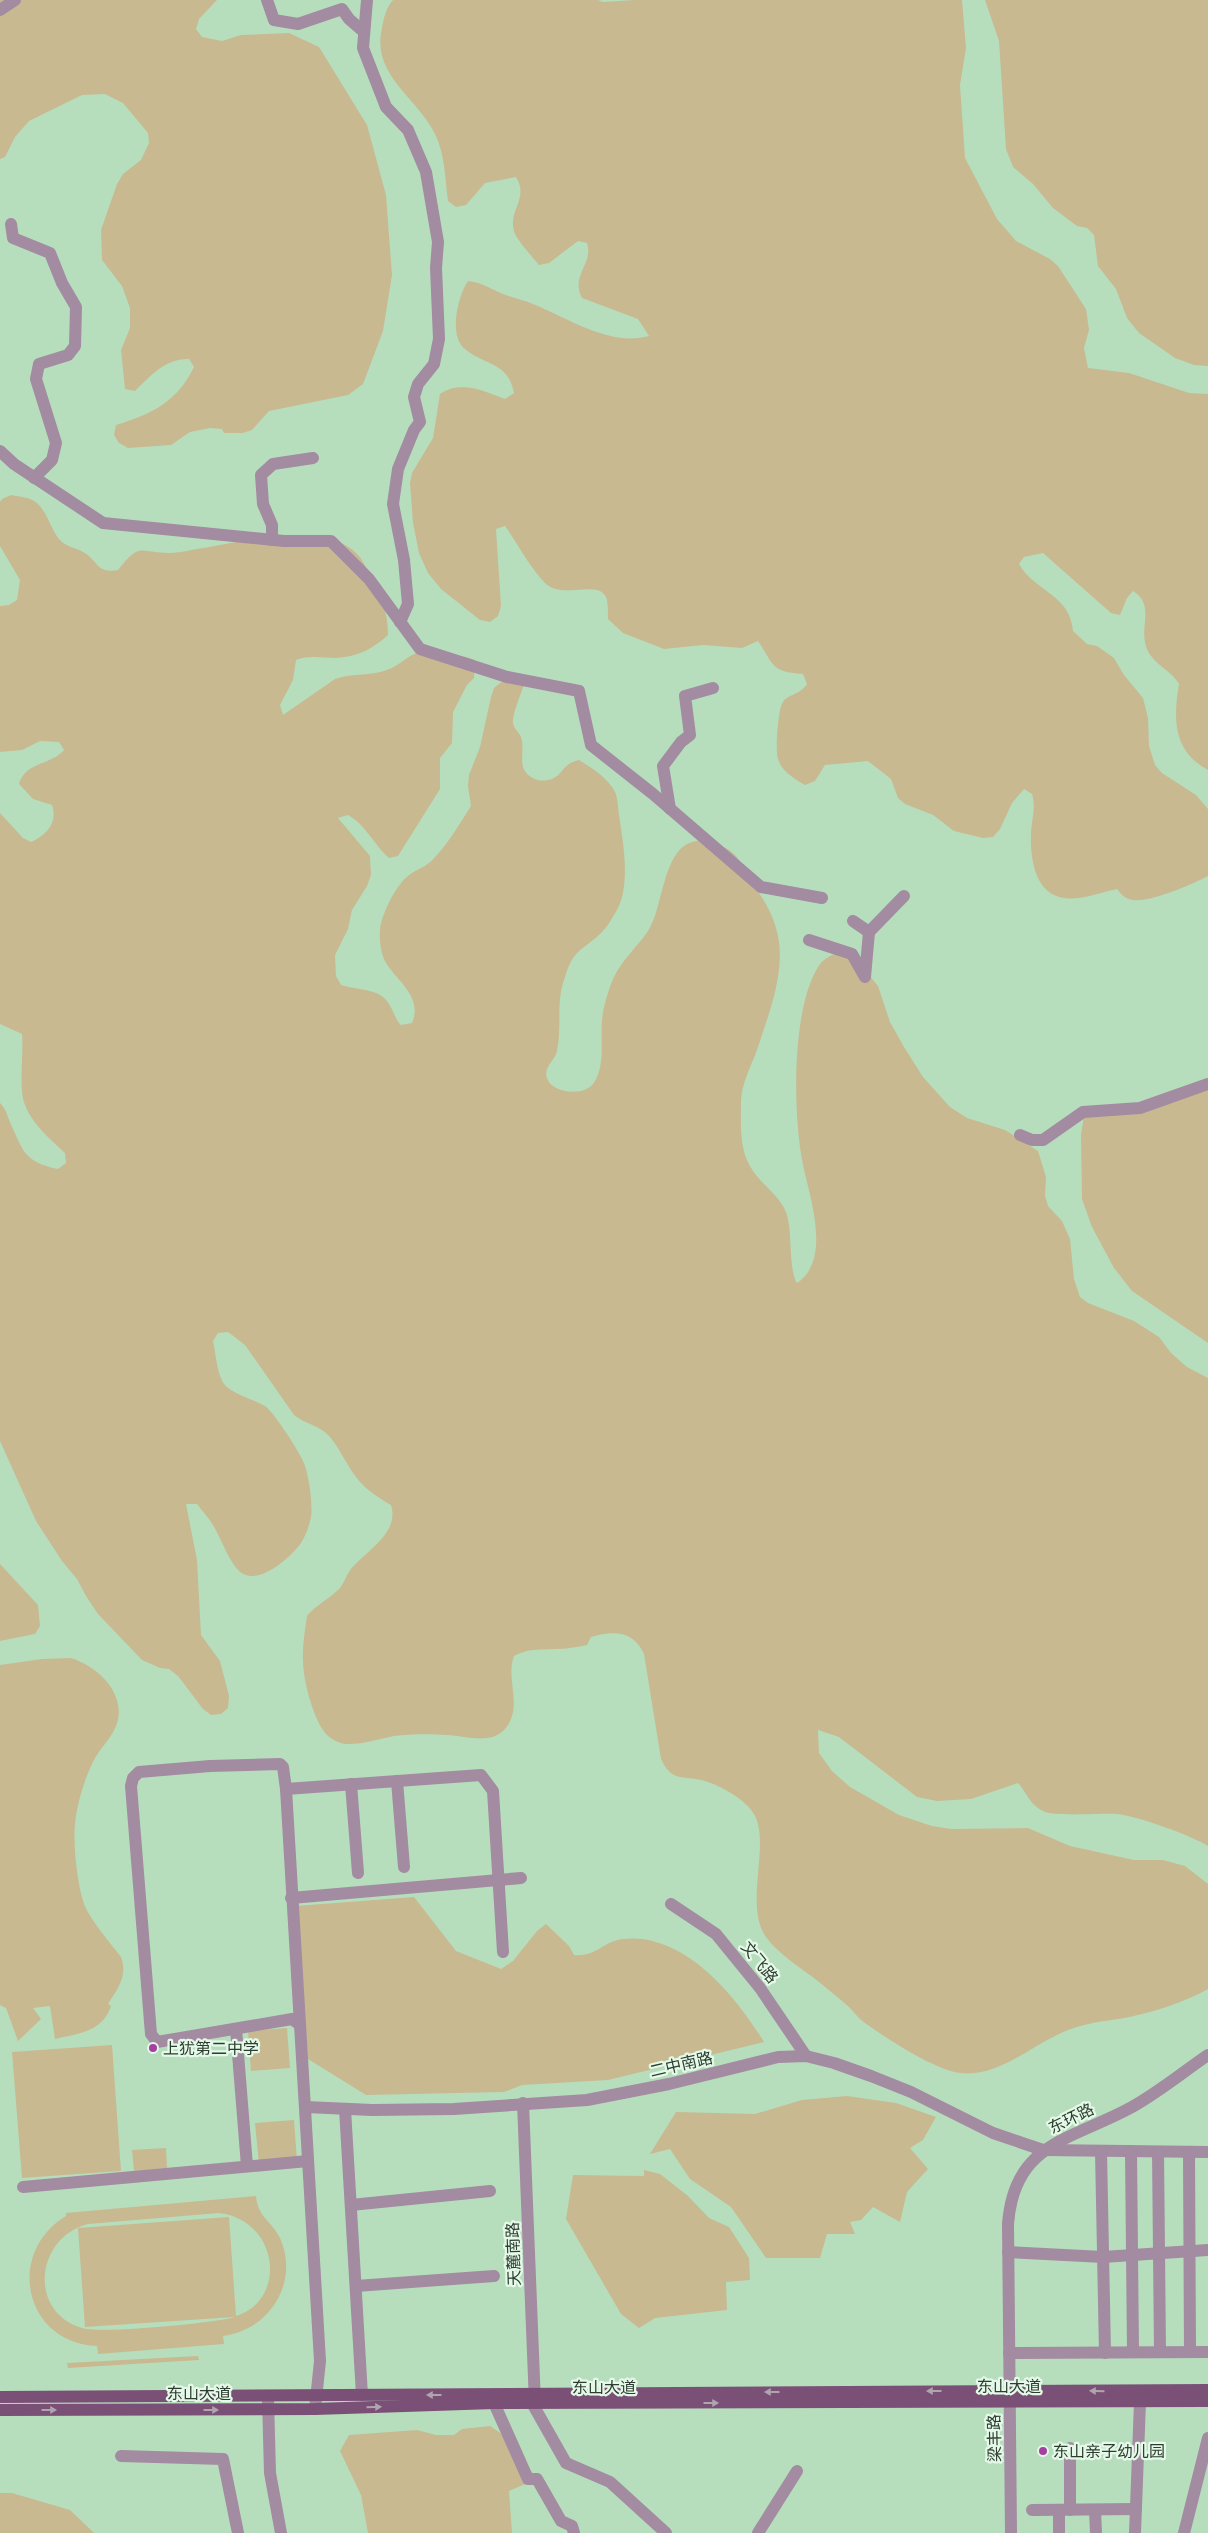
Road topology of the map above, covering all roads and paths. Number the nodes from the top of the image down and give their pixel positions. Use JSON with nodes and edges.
{"nodes":[{"id":1,"x":15,"y":0,"type":"edge"},
{"id":2,"x":267,"y":0,"type":"edge"},
{"id":3,"x":367,"y":0,"type":"edge"},
{"id":4,"x":0,"y":10,"type":"edge"},
{"id":5,"x":364,"y":32,"type":"junction"},
{"id":6,"x":11,"y":224,"type":"dead end"},
{"id":7,"x":0,"y":451,"type":"edge"},
{"id":8,"x":313,"y":458,"type":"dead end"},
{"id":9,"x":34,"y":478,"type":"junction"},
{"id":10,"x":272,"y":540,"type":"junction"},
{"id":11,"x":400,"y":622,"type":"junction"},
{"id":12,"x":712,"y":688,"type":"dead end"},
{"id":13,"x":670,"y":809,"type":"junction"},
{"id":14,"x":904,"y":896,"type":"dead end"},
{"id":15,"x":822,"y":898,"type":"dead end"},
{"id":16,"x":853,"y":921,"type":"dead end"},
{"id":17,"x":869,"y":932,"type":"junction"},
{"id":18,"x":809,"y":940,"type":"dead end"},
{"id":19,"x":1208,"y":1084,"type":"edge"},
{"id":20,"x":1020,"y":1135,"type":"dead end"},
{"id":21,"x":397,"y":1781,"type":"junction"},
{"id":22,"x":351,"y":1784,"type":"junction"},
{"id":23,"x":286,"y":1789,"type":"junction"},
{"id":24,"x":404,"y":1868,"type":"dead end"},
{"id":25,"x":358,"y":1873,"type":"dead end"},
{"id":26,"x":521,"y":1878,"type":"dead end"},
{"id":27,"x":498,"y":1880,"type":"junction"},
{"id":28,"x":291,"y":1898,"type":"junction"},
{"id":29,"x":671,"y":1904,"type":"dead end"},
{"id":30,"x":503,"y":1952,"type":"dead end"},
{"id":31,"x":300,"y":2025,"type":"junction"},
{"id":32,"x":236,"y":2029,"type":"junction"},
{"id":33,"x":1208,"y":2055,"type":"edge"},
{"id":34,"x":806,"y":2056,"type":"junction"},
{"id":35,"x":523,"y":2103,"type":"junction"},
{"id":36,"x":306,"y":2108,"type":"junction"},
{"id":37,"x":345,"y":2109,"type":"junction"},
{"id":38,"x":1043,"y":2150,"type":"junction"},
{"id":39,"x":1101,"y":2151,"type":"junction"},
{"id":40,"x":1131,"y":2151,"type":"junction"},
{"id":41,"x":1158,"y":2152,"type":"junction"},
{"id":42,"x":1189,"y":2152,"type":"junction"},
{"id":43,"x":1208,"y":2152,"type":"edge"},
{"id":44,"x":308,"y":2161,"type":"junction"},
{"id":45,"x":247,"y":2166,"type":"junction"},
{"id":46,"x":23,"y":2187,"type":"dead end"},
{"id":47,"x":490,"y":2191,"type":"dead end"},
{"id":48,"x":351,"y":2205,"type":"junction"},
{"id":49,"x":1208,"y":2250,"type":"edge"},
{"id":50,"x":1189,"y":2251,"type":"junction"},
{"id":51,"x":1008,"y":2252,"type":"junction"},
{"id":52,"x":1159,"y":2253,"type":"junction"},
{"id":53,"x":1132,"y":2255,"type":"junction"},
{"id":54,"x":1103,"y":2256,"type":"junction"},
{"id":55,"x":494,"y":2276,"type":"dead end"},
{"id":56,"x":356,"y":2286,"type":"junction"},
{"id":57,"x":1133,"y":2352,"type":"junction"},
{"id":58,"x":1160,"y":2352,"type":"junction"},
{"id":59,"x":1190,"y":2352,"type":"junction"},
{"id":60,"x":1208,"y":2352,"type":"edge"},
{"id":61,"x":1009,"y":2353,"type":"junction"},
{"id":62,"x":1105,"y":2353,"type":"junction"},
{"id":63,"x":362,"y":2395,"type":"junction"},
{"id":64,"x":267,"y":2396,"type":"junction"},
{"id":65,"x":315,"y":2396,"type":"junction"},
{"id":66,"x":1010,"y":2396,"type":"junction"},
{"id":67,"x":1203,"y":2396,"type":"edge"},
{"id":68,"x":0,"y":2397,"type":"edge"},
{"id":69,"x":534,"y":2400,"type":"junction"},
{"id":70,"x":1140,"y":2402,"type":"junction"},
{"id":71,"x":494,"y":2403,"type":"junction"},
{"id":72,"x":268,"y":2409,"type":"junction"},
{"id":73,"x":315,"y":2409,"type":"junction"},
{"id":74,"x":0,"y":2410,"type":"edge"},
{"id":75,"x":1208,"y":2438,"type":"edge"},
{"id":76,"x":1070,"y":2448,"type":"dead end"},
{"id":77,"x":121,"y":2456,"type":"dead end"},
{"id":78,"x":797,"y":2471,"type":"dead end"},
{"id":79,"x":1032,"y":2510,"type":"dead end"},
{"id":80,"x":1064,"y":2510,"type":"junction"},
{"id":81,"x":1096,"y":2510,"type":"junction"},
{"id":82,"x":1136,"y":2510,"type":"junction"},
{"id":83,"x":238,"y":2533,"type":"edge"},
{"id":84,"x":282,"y":2533,"type":"edge"},
{"id":85,"x":574,"y":2533,"type":"edge"},
{"id":86,"x":666,"y":2533,"type":"edge"},
{"id":87,"x":758,"y":2533,"type":"edge"},
{"id":88,"x":1011,"y":2533,"type":"edge"},
{"id":89,"x":1059,"y":2533,"type":"edge"},
{"id":90,"x":1096,"y":2533,"type":"edge"},
{"id":91,"x":1135,"y":2533,"type":"edge"},
{"id":92,"x":1184,"y":2533,"type":"edge"}],
"edges":[{"from":1,"to":4,"type":"street"},
{"from":2,"to":5,"type":"street"},
{"from":3,"to":5,"type":"street"},
{"from":5,"to":11,"type":"street"},
{"from":6,"to":9,"type":"street"},
{"from":7,"to":9,"type":"street"},
{"from":8,"to":10,"type":"street"},
{"from":9,"to":10,"type":"street"},
{"from":10,"to":11,"type":"street"},
{"from":11,"to":13,"type":"street"},
{"from":12,"to":13,"type":"street"},
{"from":13,"to":15,"type":"street"},
{"from":14,"to":17,"type":"street"},
{"from":16,"to":17,"type":"street"},
{"from":17,"to":18,"type":"street"},
{"from":19,"to":20,"type":"street"},
{"from":21,"to":22,"type":"street"},
{"from":21,"to":24,"type":"street"},
{"from":21,"to":27,"type":"street"},
{"from":22,"to":23,"type":"street"},
{"from":22,"to":25,"type":"street"},
{"from":23,"to":28,"type":"street"},
{"from":23,"to":32,"type":"street"},
{"from":26,"to":27,"type":"street"},
{"from":27,"to":28,"type":"street"},
{"from":27,"to":30,"type":"street"},
{"from":28,"to":31,"type":"street"},
{"from":29,"to":34,"type":"street","name":"文飞路"},
{"from":31,"to":32,"type":"street"},
{"from":31,"to":36,"type":"street"},
{"from":32,"to":45,"type":"street"},
{"from":33,"to":38,"type":"street","name":"东环路"},
{"from":34,"to":35,"type":"street","name":"二中南路"},
{"from":34,"to":38,"type":"street","name":"二中南路"},
{"from":35,"to":37,"type":"street","name":"二中南路"},
{"from":35,"to":69,"type":"street","name":"天麓南路"},
{"from":36,"to":37,"type":"street","name":"二中南路"},
{"from":36,"to":44,"type":"street"},
{"from":37,"to":48,"type":"street"},
{"from":38,"to":39,"type":"street","name":"二中南路"},
{"from":38,"to":51,"type":"street","name":"东环路"},
{"from":39,"to":40,"type":"street","name":"二中南路"},
{"from":39,"to":54,"type":"street"},
{"from":40,"to":41,"type":"street","name":"二中南路"},
{"from":40,"to":53,"type":"street"},
{"from":41,"to":42,"type":"street","name":"二中南路"},
{"from":41,"to":52,"type":"street"},
{"from":42,"to":43,"type":"street","name":"二中南路"},
{"from":42,"to":50,"type":"street"},
{"from":44,"to":45,"type":"street"},
{"from":44,"to":65,"type":"street"},
{"from":45,"to":46,"type":"street"},
{"from":47,"to":48,"type":"street"},
{"from":48,"to":56,"type":"street"},
{"from":49,"to":50,"type":"street"},
{"from":50,"to":52,"type":"street"},
{"from":50,"to":59,"type":"street"},
{"from":51,"to":54,"type":"street"},
{"from":51,"to":61,"type":"street","name":"梁丰路"},
{"from":52,"to":53,"type":"street"},
{"from":52,"to":58,"type":"street"},
{"from":53,"to":54,"type":"street"},
{"from":53,"to":57,"type":"street"},
{"from":54,"to":62,"type":"street"},
{"from":55,"to":56,"type":"street"},
{"from":56,"to":63,"type":"street"},
{"from":57,"to":58,"type":"street"},
{"from":57,"to":62,"type":"street"},
{"from":58,"to":59,"type":"street"},
{"from":59,"to":60,"type":"street"},
{"from":61,"to":62,"type":"street"},
{"from":61,"to":66,"type":"street","name":"梁丰路"},
{"from":63,"to":65,"type":"main road","name":"东山大道"},
{"from":69,"to":63,"type":"main road","name":"东山大道","one_way":true},
{"from":64,"to":65,"type":"main road","name":"东山大道"},
{"from":64,"to":68,"type":"main road","name":"东山大道"},
{"from":64,"to":72,"type":"street"},
{"from":65,"to":73,"type":"street"},
{"from":67,"to":66,"type":"main road","name":"东山大道","one_way":true},
{"from":66,"to":69,"type":"main road","name":"东山大道"},
{"from":66,"to":70,"type":"main road","name":"东山大道"},
{"from":66,"to":88,"type":"street","name":"梁丰路"},
{"from":67,"to":70,"type":"main road","name":"东山大道"},
{"from":69,"to":71,"type":"main road","name":"东山大道"},
{"from":69,"to":86,"type":"street"},
{"from":70,"to":82,"type":"street"},
{"from":73,"to":71,"type":"main road","name":"东山大道","one_way":true},
{"from":71,"to":85,"type":"street"},
{"from":72,"to":73,"type":"main road","name":"东山大道"},
{"from":74,"to":72,"type":"main road","name":"东山大道","one_way":true},
{"from":72,"to":84,"type":"street"},
{"from":75,"to":92,"type":"street"},
{"from":76,"to":80,"type":"street"},
{"from":77,"to":83,"type":"street"},
{"from":78,"to":87,"type":"street"},
{"from":79,"to":80,"type":"street"},
{"from":80,"to":81,"type":"street"},
{"from":80,"to":89,"type":"street"},
{"from":81,"to":82,"type":"street"},
{"from":81,"to":90,"type":"street"},
{"from":82,"to":91,"type":"street"}]}
